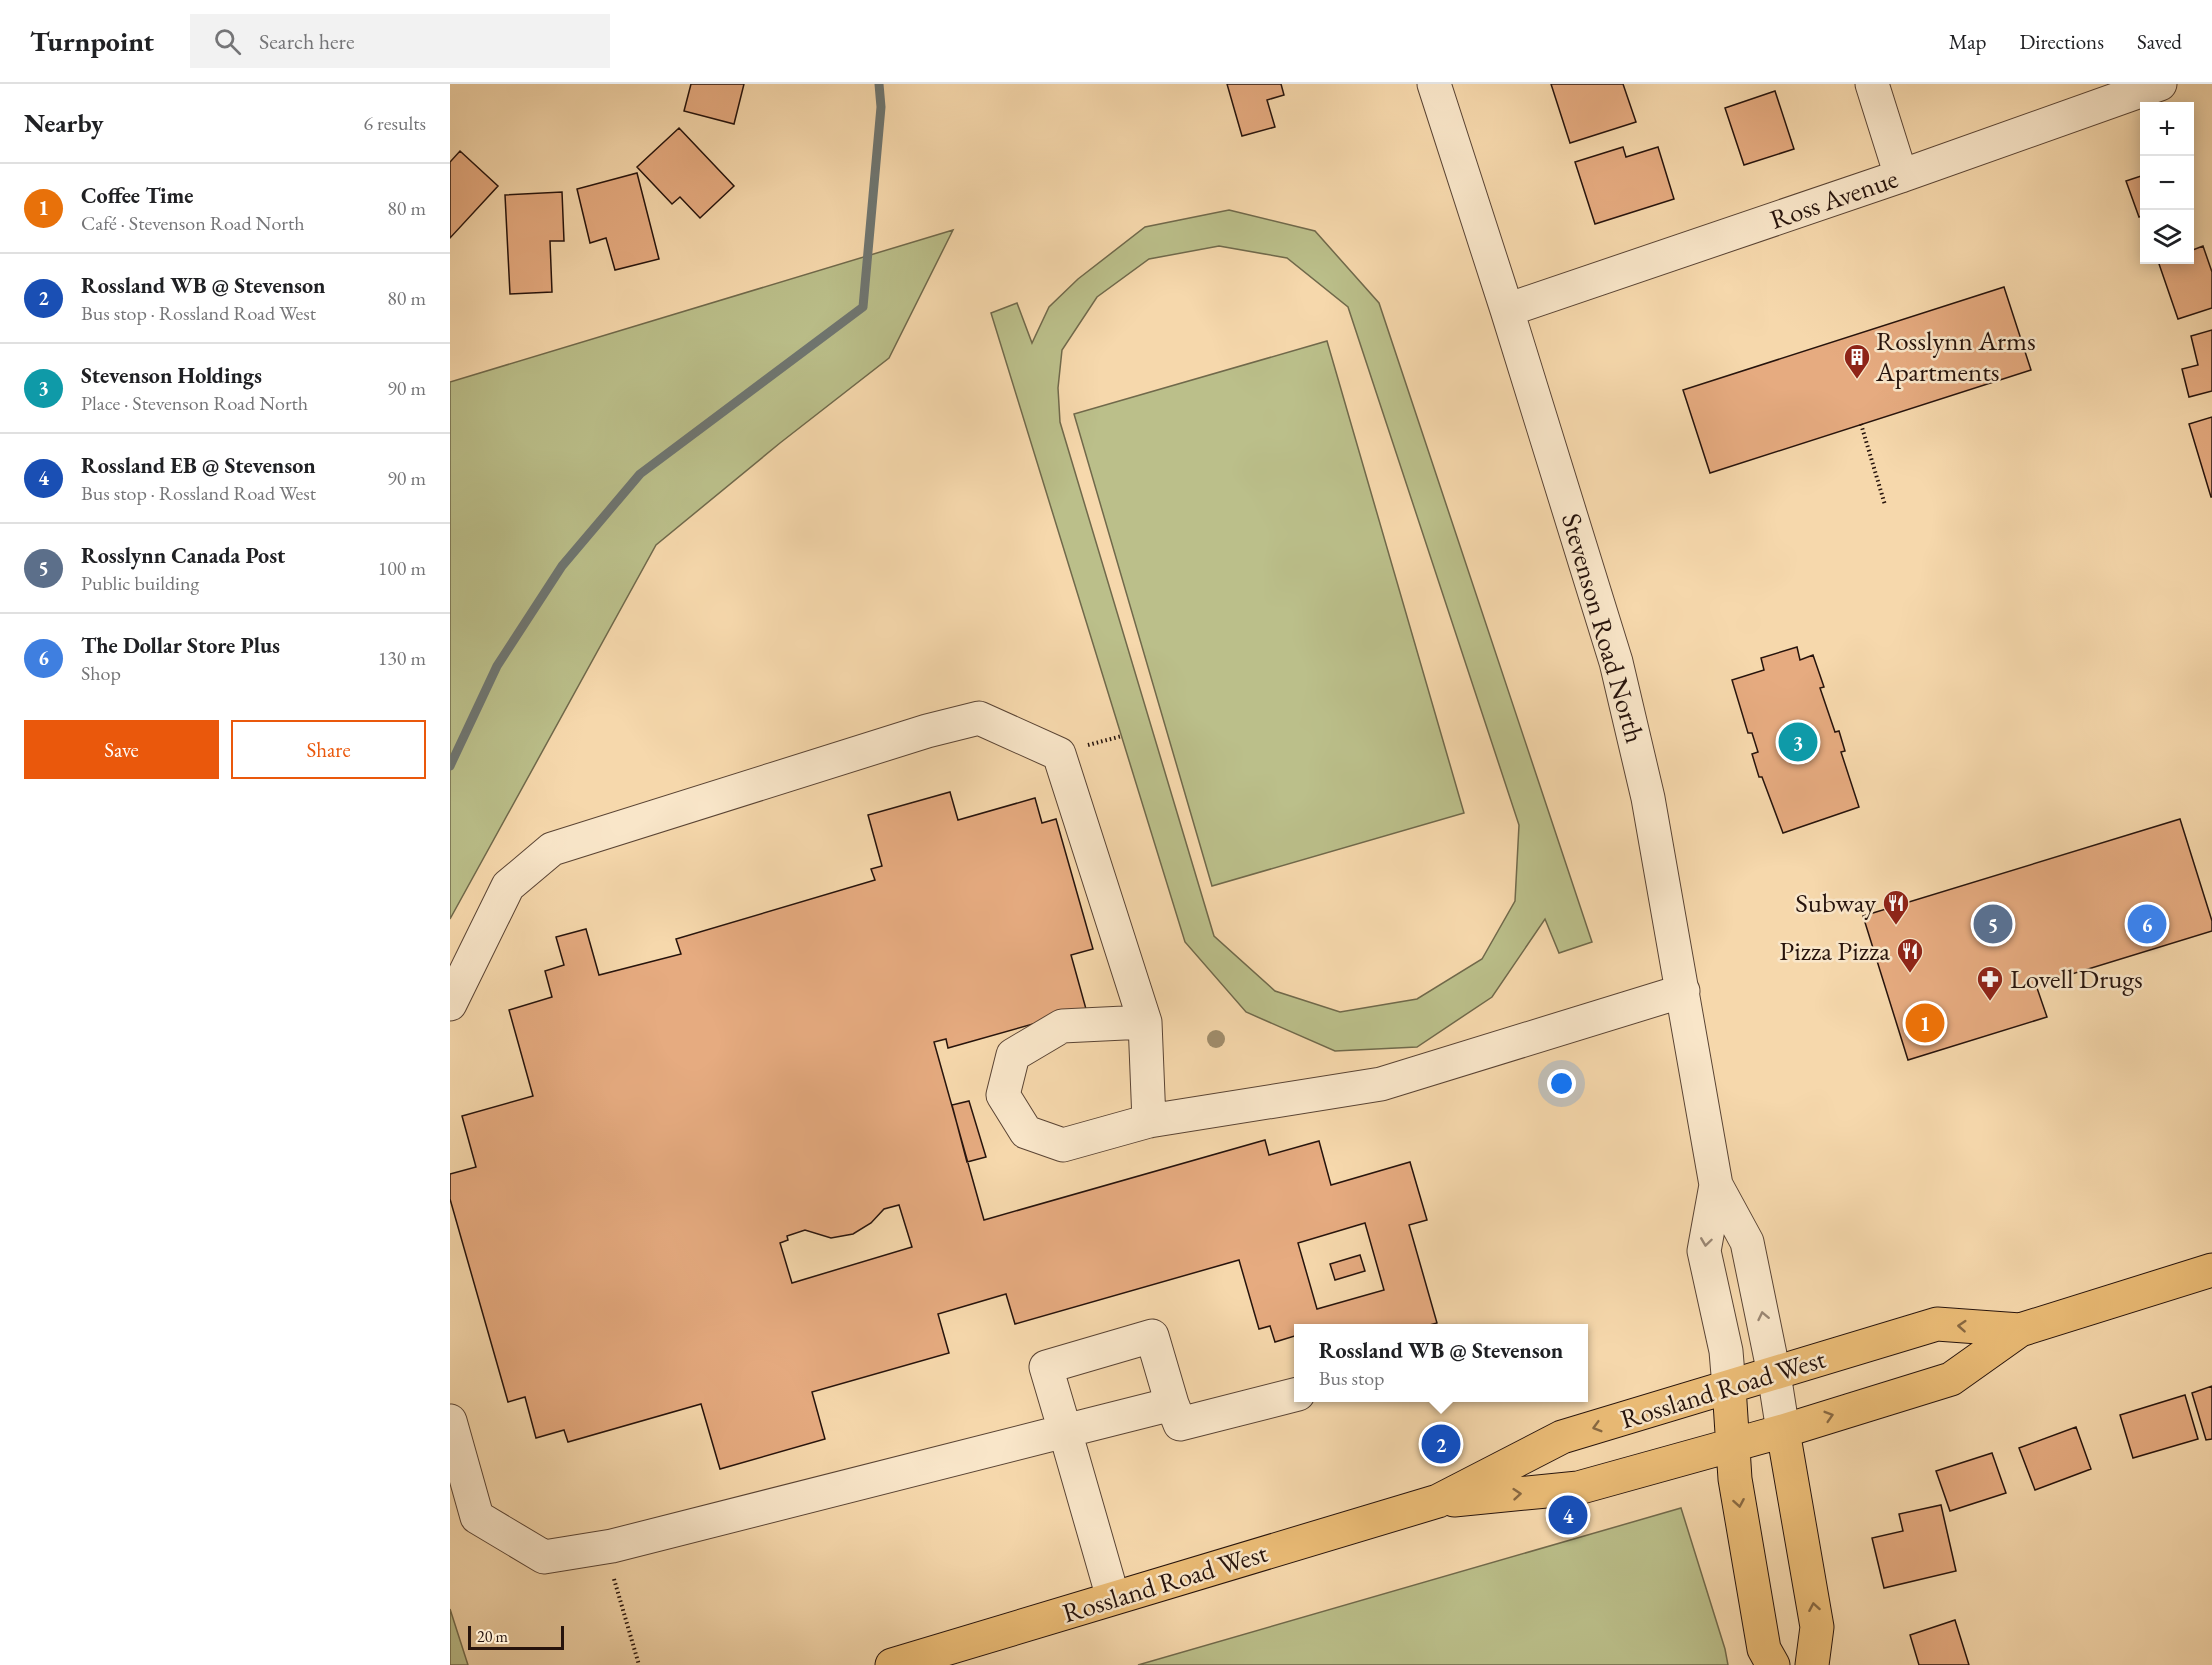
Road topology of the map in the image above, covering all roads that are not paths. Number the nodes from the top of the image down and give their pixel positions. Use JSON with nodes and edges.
{"nodes":[{"id":1,"x":1434,"y":84,"type":"edge"},
{"id":2,"x":1872,"y":84,"type":"edge"},
{"id":3,"x":2160,"y":84,"type":"edge"},
{"id":4,"x":1901,"y":176,"type":"junction"},
{"id":5,"x":1507,"y":310,"type":"junction"},
{"id":6,"x":1683,"y":991,"type":"junction"},
{"id":7,"x":450,"y":1004,"type":"edge"},
{"id":8,"x":1145,"y":1022,"type":"junction"},
{"id":9,"x":1149,"y":1121,"type":"junction"},
{"id":10,"x":1716,"y":1185,"type":"junction"},
{"id":11,"x":2212,"y":1270,"type":"edge"},
{"id":12,"x":2020,"y":1330,"type":"junction"},
{"id":13,"x":1774,"y":1374,"type":"junction"},
{"id":14,"x":1729,"y":1387,"type":"junction"},
{"id":15,"x":1294,"y":1395,"type":"edge"},
{"id":16,"x":1172,"y":1404,"type":"junction"},
{"id":17,"x":450,"y":1421,"type":"edge"},
{"id":18,"x":1065,"y":1431,"type":"junction"},
{"id":19,"x":1783,"y":1431,"type":"junction"},
{"id":20,"x":1733,"y":1445,"type":"junction"},
{"id":21,"x":1438,"y":1502,"type":"junction"},
{"id":22,"x":1113,"y":1598,"type":"junction"},
{"id":23,"x":892,"y":1665,"type":"edge"},
{"id":24,"x":1773,"y":1665,"type":"edge"},
{"id":25,"x":1812,"y":1665,"type":"edge"}],
"edges":[{"from":1,"to":5,"type":"street","name":"Stevenson Road North"},
{"from":2,"to":4,"type":"street"},
{"from":3,"to":4,"type":"street","name":"Ross Avenue"},
{"from":4,"to":5,"type":"street","name":"Ross Avenue"},
{"from":5,"to":6,"type":"street","name":"Stevenson Road North"},
{"from":6,"to":9,"type":"street"},
{"from":6,"to":10,"type":"street","name":"Stevenson Road North"},
{"from":7,"to":8,"type":"street"},
{"from":8,"to":9,"type":"street"},
{"from":8,"to":9,"type":"street"},
{"from":13,"to":10,"type":"street","name":"Stevenson Road North","one_way":true},
{"from":10,"to":14,"type":"street","name":"Stevenson Road North","one_way":true},
{"from":11,"to":12,"type":"main road","name":"Rossland Road West"},
{"from":12,"to":13,"type":"main road","name":"Rossland Road West","one_way":true},
{"from":19,"to":12,"type":"main road","name":"Rossland Road West","one_way":true},
{"from":13,"to":14,"type":"main road","name":"Rossland Road West"},
{"from":13,"to":19,"type":"street","name":"Stevenson Road North"},
{"from":14,"to":20,"type":"main road","name":"Stevenson Road North"},
{"from":14,"to":21,"type":"main road","name":"Rossland Road West","one_way":true},
{"from":15,"to":16,"type":"street"},
{"from":16,"to":18,"type":"street"},
{"from":16,"to":18,"type":"street"},
{"from":17,"to":18,"type":"street"},
{"from":18,"to":22,"type":"street"},
{"from":19,"to":20,"type":"main road","name":"Rossland Road West"},
{"from":25,"to":19,"type":"main road","name":"Stevenson Road North","one_way":true},
{"from":21,"to":20,"type":"main road","name":"Rossland Road West","one_way":true},
{"from":20,"to":24,"type":"main road","name":"Stevenson Road North","one_way":true},
{"from":21,"to":22,"type":"main road","name":"Rossland Road West"},
{"from":22,"to":23,"type":"main road","name":"Rossland Road West"}]}
